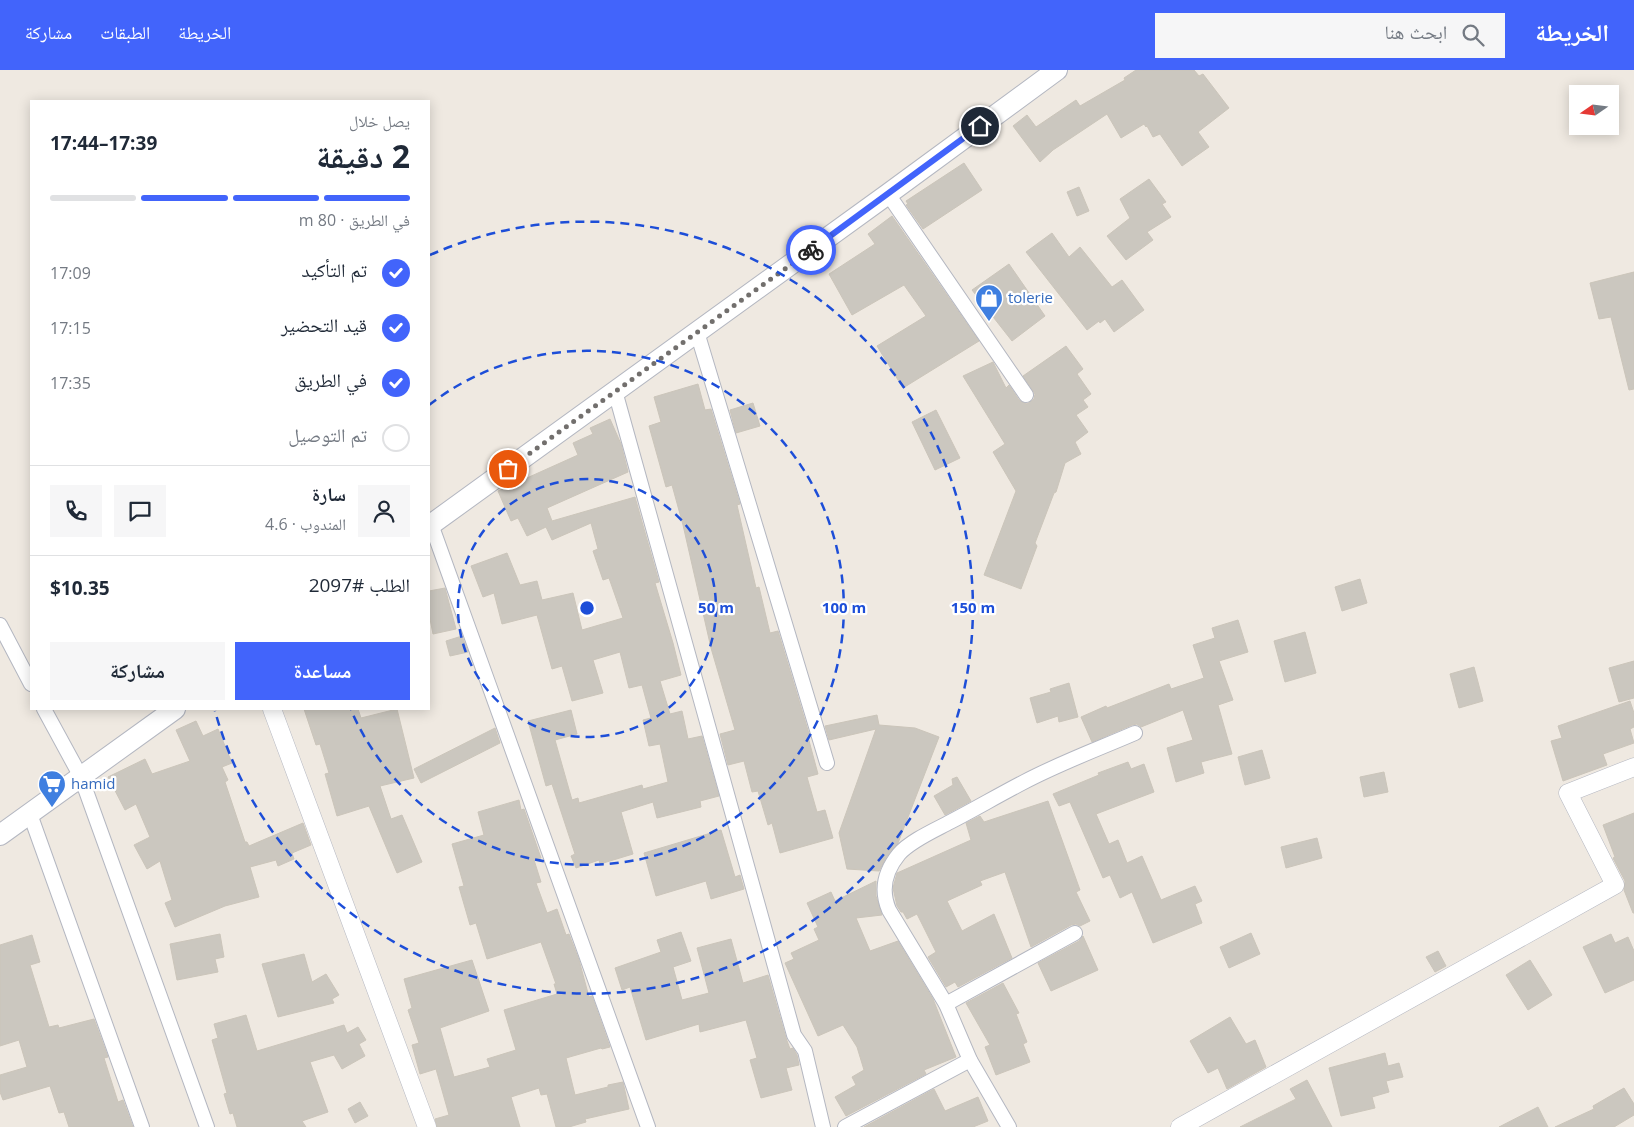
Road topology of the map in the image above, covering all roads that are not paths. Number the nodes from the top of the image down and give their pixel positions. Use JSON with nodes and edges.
{"nodes":[{"id":1,"x":1057,"y":70,"type":"edge"},
{"id":2,"x":888,"y":194,"type":"junction"},
{"id":3,"x":697,"y":332,"type":"junction"},
{"id":4,"x":615,"y":391,"type":"junction"},
{"id":5,"x":1026,"y":396,"type":"dead end"},
{"id":6,"x":430,"y":525,"type":"edge"},
{"id":7,"x":0,"y":625,"type":"edge"},
{"id":8,"x":30,"y":682,"type":"edge"},
{"id":9,"x":45,"y":710,"type":"edge"},
{"id":10,"x":175,"y":710,"type":"edge"},
{"id":11,"x":272,"y":710,"type":"edge"},
{"id":12,"x":1135,"y":733,"type":"dead end"},
{"id":13,"x":827,"y":764,"type":"dead end"},
{"id":14,"x":1634,"y":767,"type":"edge"},
{"id":15,"x":81,"y":777,"type":"junction"},
{"id":16,"x":30,"y":814,"type":"junction"},
{"id":17,"x":0,"y":836,"type":"edge"},
{"id":18,"x":1075,"y":933,"type":"dead end"},
{"id":19,"x":946,"y":1004,"type":"junction"},
{"id":20,"x":970,"y":1060,"type":"junction"},
{"id":21,"x":142,"y":1127,"type":"edge"},
{"id":22,"x":207,"y":1127,"type":"edge"},
{"id":23,"x":427,"y":1127,"type":"edge"},
{"id":24,"x":648,"y":1127,"type":"edge"},
{"id":25,"x":823,"y":1127,"type":"edge"},
{"id":26,"x":844,"y":1127,"type":"edge"},
{"id":27,"x":1009,"y":1127,"type":"edge"},
{"id":28,"x":1180,"y":1127,"type":"edge"}],
"edges":[{"from":1,"to":2,"type":"main road"},
{"from":2,"to":3,"type":"main road"},
{"from":2,"to":5,"type":"street"},
{"from":3,"to":4,"type":"main road"},
{"from":3,"to":13,"type":"street"},
{"from":4,"to":6,"type":"main road"},
{"from":4,"to":25,"type":"street"},
{"from":6,"to":24,"type":"street"},
{"from":7,"to":8,"type":"street"},
{"from":9,"to":15,"type":"street"},
{"from":10,"to":15,"type":"main road"},
{"from":11,"to":23,"type":"street"},
{"from":12,"to":19,"type":"street"},
{"from":14,"to":28,"type":"street"},
{"from":15,"to":16,"type":"main road"},
{"from":15,"to":22,"type":"street"},
{"from":16,"to":17,"type":"main road"},
{"from":16,"to":21,"type":"street"},
{"from":18,"to":19,"type":"street"},
{"from":19,"to":20,"type":"street"},
{"from":20,"to":26,"type":"street"},
{"from":20,"to":27,"type":"street"}]}
